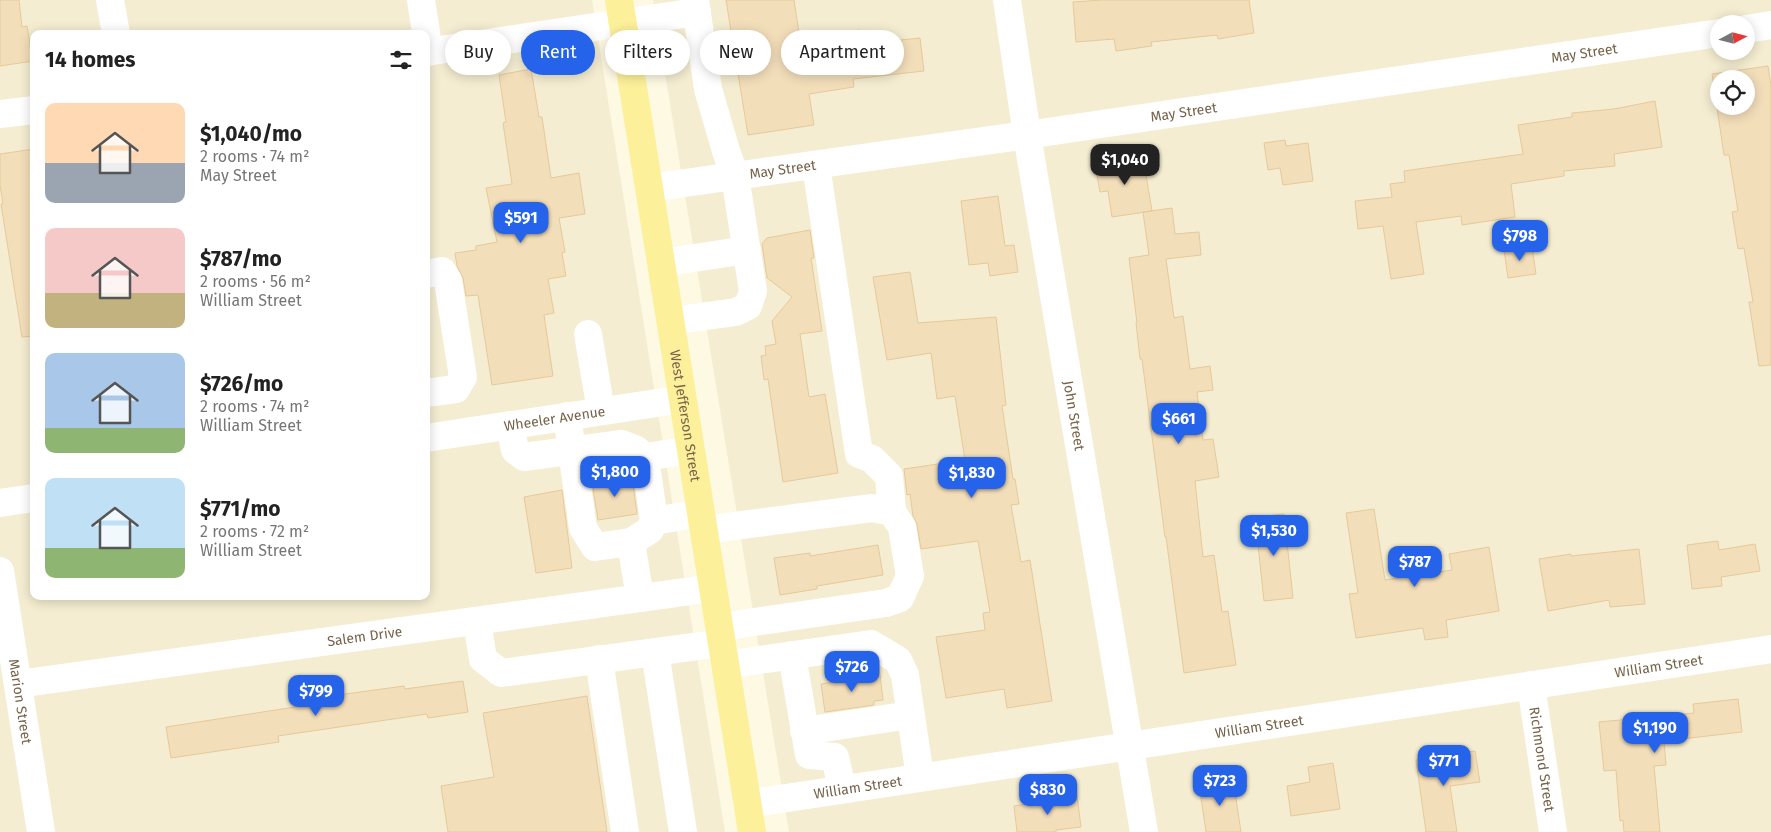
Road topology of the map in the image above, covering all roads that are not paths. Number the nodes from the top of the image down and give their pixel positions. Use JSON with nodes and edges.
{"nodes":[{"id":1,"x":110,"y":0,"type":"edge"},
{"id":2,"x":421,"y":0,"type":"edge"},
{"id":3,"x":1006,"y":0,"type":"edge"},
{"id":4,"x":696,"y":6,"type":"edge"},
{"id":5,"x":621,"y":12,"type":"edge"},
{"id":6,"x":1771,"y":25,"type":"edge"},
{"id":7,"x":1755,"y":28,"type":"edge"},
{"id":8,"x":115,"y":30,"type":"edge"},
{"id":9,"x":425,"y":30,"type":"edge"},
{"id":10,"x":1710,"y":34,"type":"edge"},
{"id":11,"x":430,"y":52,"type":"edge"},
{"id":12,"x":30,"y":110,"type":"edge"},
{"id":13,"x":0,"y":114,"type":"edge"},
{"id":14,"x":1027,"y":136,"type":"junction"},
{"id":15,"x":816,"y":165,"type":"junction"},
{"id":16,"x":735,"y":176,"type":"junction"},
{"id":17,"x":649,"y":188,"type":"junction"},
{"id":18,"x":746,"y":250,"type":"junction"},
{"id":19,"x":661,"y":263,"type":"junction"},
{"id":20,"x":430,"y":273,"type":"edge"},
{"id":21,"x":670,"y":321,"type":"junction"},
{"id":22,"x":588,"y":334,"type":"dead end"},
{"id":23,"x":435,"y":392,"type":"edge"},
{"id":24,"x":683,"y":399,"type":"junction"},
{"id":25,"x":602,"y":411,"type":"junction"},
{"id":26,"x":567,"y":416,"type":"junction"},
{"id":27,"x":510,"y":425,"type":"junction"},
{"id":28,"x":438,"y":436,"type":"edge"},
{"id":29,"x":572,"y":450,"type":"junction"},
{"id":30,"x":691,"y":450,"type":"junction"},
{"id":31,"x":645,"y":457,"type":"junction"},
{"id":32,"x":30,"y":499,"type":"edge"},
{"id":33,"x":0,"y":503,"type":"edge"},
{"id":34,"x":892,"y":512,"type":"junction"},
{"id":35,"x":654,"y":521,"type":"junction"},
{"id":36,"x":702,"y":521,"type":"junction"},
{"id":37,"x":631,"y":542,"type":"junction"},
{"id":38,"x":0,"y":571,"type":"edge"},
{"id":39,"x":712,"y":588,"type":"junction"},
{"id":40,"x":640,"y":598,"type":"junction"},
{"id":41,"x":477,"y":621,"type":"junction"},
{"id":42,"x":722,"y":645,"type":"junction"},
{"id":43,"x":1771,"y":649,"type":"edge"},
{"id":44,"x":656,"y":652,"type":"junction"},
{"id":45,"x":792,"y":655,"type":"junction"},
{"id":46,"x":599,"y":659,"type":"junction"},
{"id":47,"x":18,"y":684,"type":"junction"},
{"id":48,"x":1531,"y":685,"type":"junction"},
{"id":49,"x":910,"y":715,"type":"junction"},
{"id":50,"x":804,"y":731,"type":"junction"},
{"id":51,"x":1130,"y":746,"type":"junction"},
{"id":52,"x":920,"y":777,"type":"junction"},
{"id":53,"x":842,"y":789,"type":"junction"},
{"id":54,"x":747,"y":804,"type":"junction"},
{"id":55,"x":41,"y":832,"type":"edge"},
{"id":56,"x":625,"y":832,"type":"edge"},
{"id":57,"x":683,"y":832,"type":"edge"},
{"id":58,"x":752,"y":832,"type":"edge"},
{"id":59,"x":1144,"y":832,"type":"edge"},
{"id":60,"x":1553,"y":832,"type":"edge"}],
"edges":[{"from":1,"to":8,"type":"street"},
{"from":2,"to":9,"type":"street"},
{"from":3,"to":14,"type":"street","name":"John Street"},
{"from":4,"to":5,"type":"street"},
{"from":4,"to":16,"type":"street"},
{"from":5,"to":11,"type":"street"},
{"from":5,"to":17,"type":"main road","name":"West Jefferson Street"},
{"from":6,"to":7,"type":"street"},
{"from":10,"to":14,"type":"street","name":"May Street"},
{"from":12,"to":13,"type":"street"},
{"from":14,"to":15,"type":"street","name":"May Street"},
{"from":14,"to":51,"type":"street","name":"John Street"},
{"from":15,"to":16,"type":"street","name":"May Street"},
{"from":15,"to":34,"type":"street"},
{"from":16,"to":17,"type":"street","name":"May Street"},
{"from":16,"to":18,"type":"street"},
{"from":17,"to":19,"type":"main road","name":"West Jefferson Street"},
{"from":18,"to":19,"type":"street"},
{"from":18,"to":21,"type":"street"},
{"from":19,"to":21,"type":"main road","name":"West Jefferson Street"},
{"from":20,"to":23,"type":"street"},
{"from":21,"to":24,"type":"main road","name":"West Jefferson Street"},
{"from":22,"to":25,"type":"street"},
{"from":23,"to":28,"type":"street"},
{"from":24,"to":25,"type":"street","name":"Wheeler Avenue"},
{"from":24,"to":30,"type":"main road","name":"West Jefferson Street"},
{"from":25,"to":26,"type":"street","name":"Wheeler Avenue"},
{"from":26,"to":27,"type":"street","name":"Wheeler Avenue"},
{"from":26,"to":29,"type":"street"},
{"from":27,"to":28,"type":"street","name":"Wheeler Avenue"},
{"from":27,"to":29,"type":"street"},
{"from":29,"to":31,"type":"street"},
{"from":29,"to":37,"type":"street"},
{"from":30,"to":31,"type":"street"},
{"from":30,"to":36,"type":"main road","name":"West Jefferson Street"},
{"from":31,"to":35,"type":"street"},
{"from":32,"to":33,"type":"street"},
{"from":34,"to":36,"type":"street"},
{"from":34,"to":42,"type":"street"},
{"from":35,"to":36,"type":"street"},
{"from":35,"to":37,"type":"street"},
{"from":36,"to":39,"type":"main road","name":"West Jefferson Street"},
{"from":37,"to":40,"type":"street"},
{"from":38,"to":47,"type":"street","name":"Marion Street"},
{"from":39,"to":40,"type":"street","name":"Salem Drive"},
{"from":39,"to":42,"type":"main road","name":"West Jefferson Street"},
{"from":40,"to":41,"type":"street","name":"Salem Drive"},
{"from":41,"to":46,"type":"street"},
{"from":41,"to":47,"type":"street","name":"Salem Drive"},
{"from":42,"to":44,"type":"street"},
{"from":42,"to":45,"type":"street"},
{"from":42,"to":54,"type":"main road","name":"West Jefferson Street"},
{"from":43,"to":48,"type":"street","name":"William Street"},
{"from":44,"to":46,"type":"street"},
{"from":44,"to":57,"type":"street"},
{"from":45,"to":49,"type":"street"},
{"from":45,"to":50,"type":"street"},
{"from":46,"to":56,"type":"street"},
{"from":47,"to":55,"type":"street","name":"Marion Street"},
{"from":48,"to":51,"type":"street","name":"William Street"},
{"from":48,"to":60,"type":"street","name":"Richmond Street"},
{"from":49,"to":50,"type":"street"},
{"from":49,"to":52,"type":"street"},
{"from":50,"to":53,"type":"street"},
{"from":51,"to":52,"type":"street","name":"William Street"},
{"from":51,"to":59,"type":"street","name":"John Street"},
{"from":52,"to":53,"type":"street","name":"William Street"},
{"from":53,"to":54,"type":"street","name":"William Street"},
{"from":54,"to":58,"type":"main road","name":"West Jefferson Street"}]}
